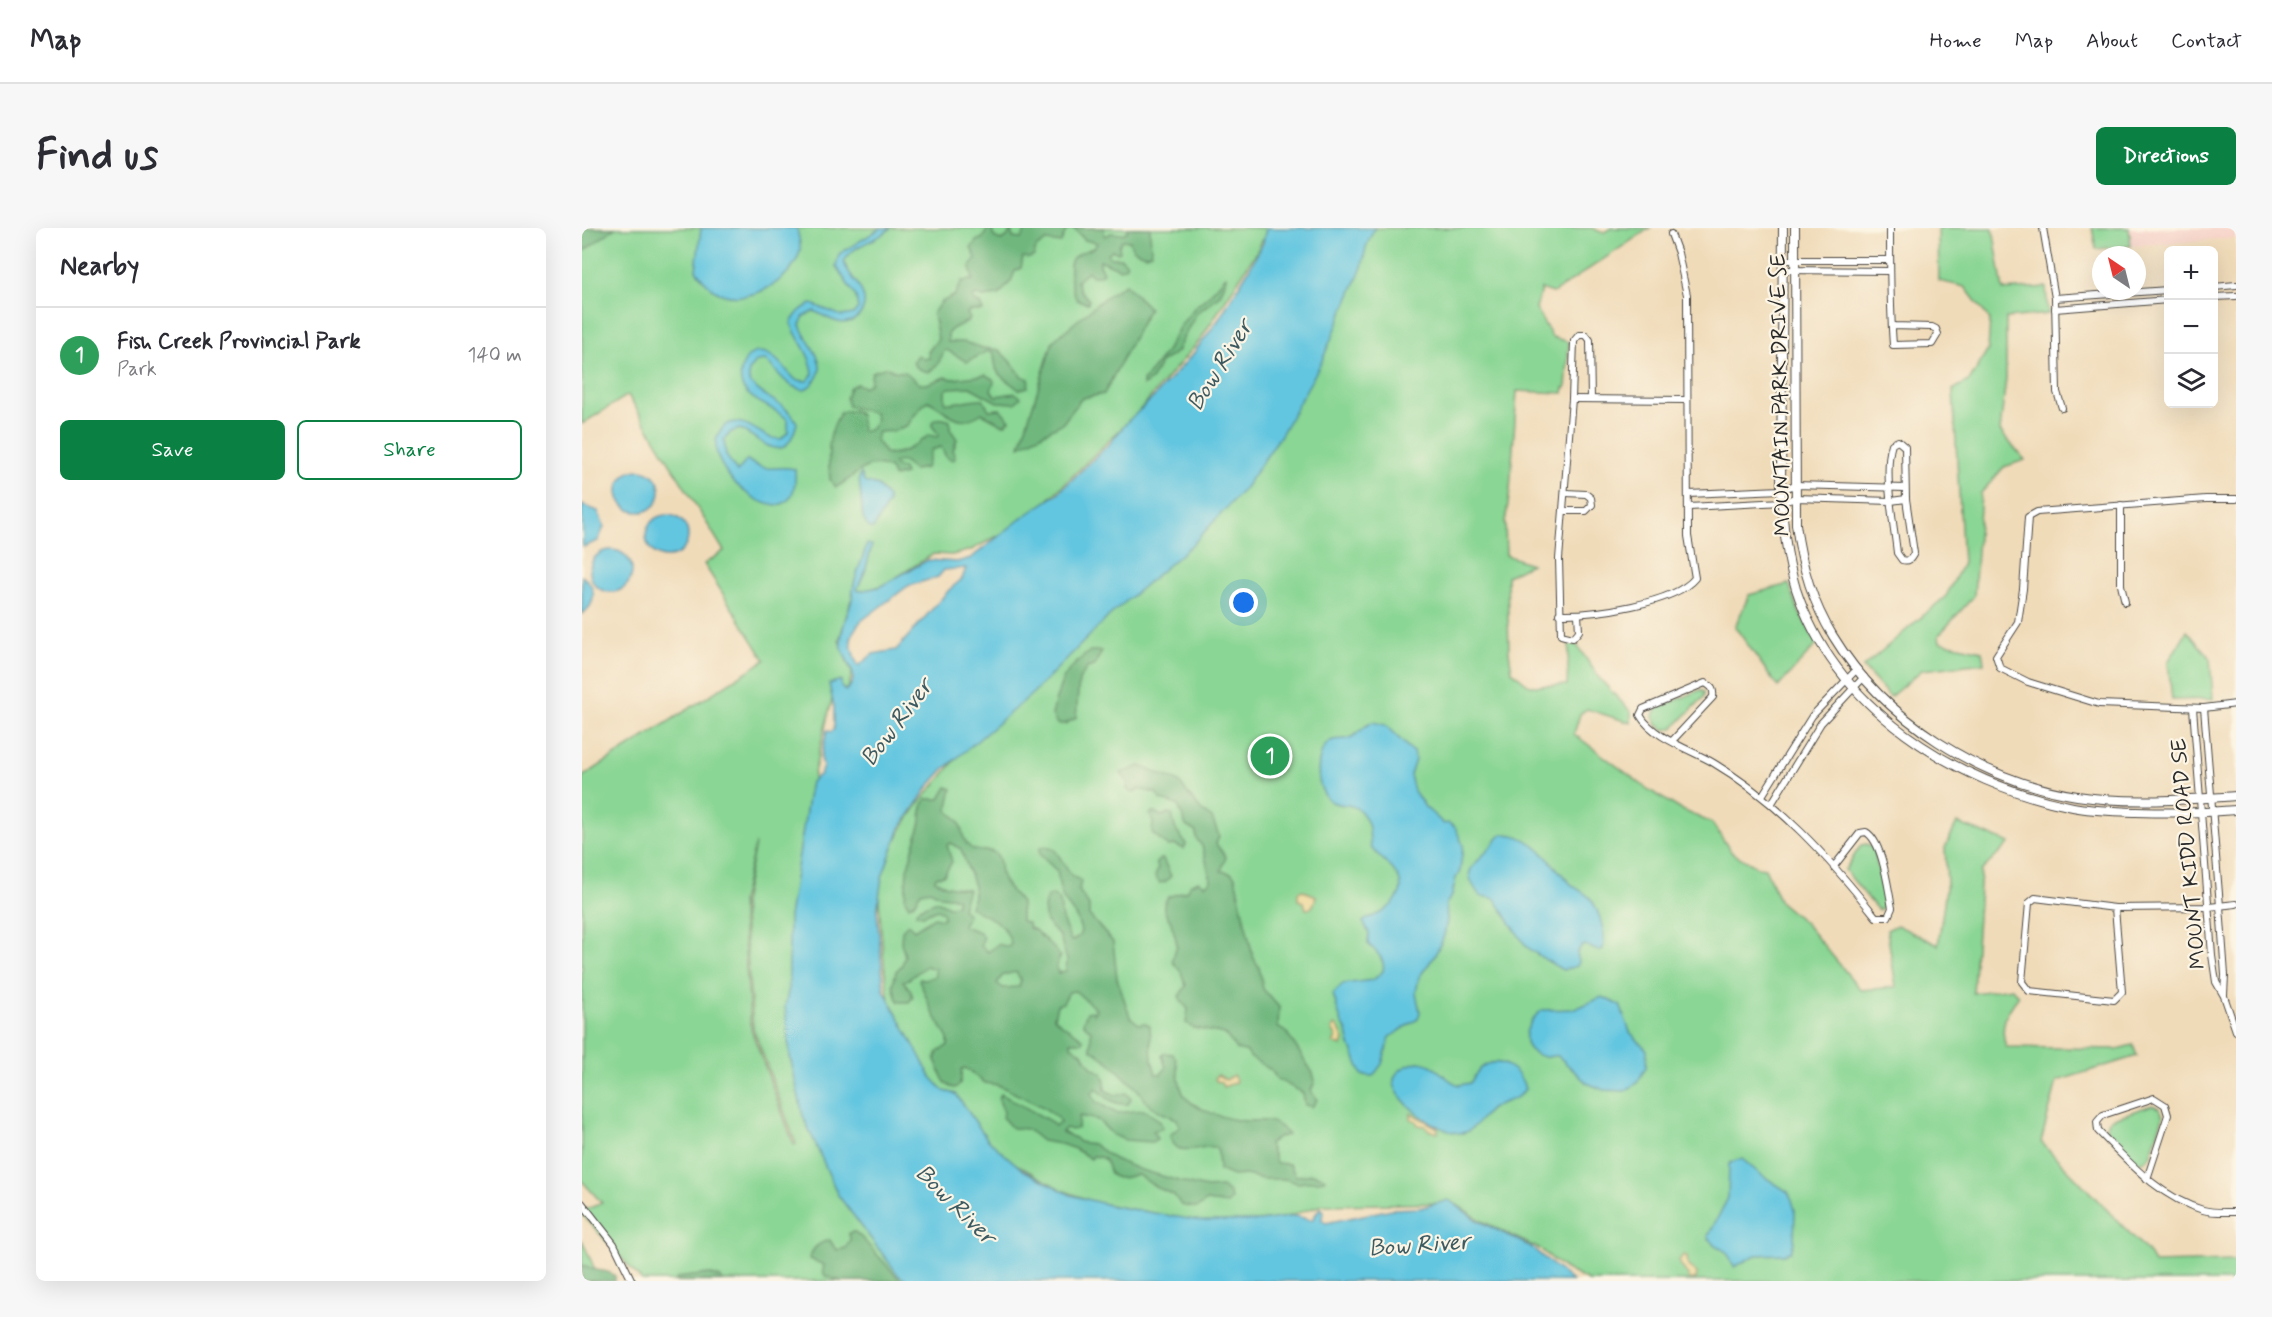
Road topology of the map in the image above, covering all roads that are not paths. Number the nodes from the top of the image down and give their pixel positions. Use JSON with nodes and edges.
{"nodes":[{"id":1,"x":1783,"y":228,"type":"edge"},
{"id":2,"x":1796,"y":228,"type":"edge"},
{"id":3,"x":1890,"y":228,"type":"edge"},
{"id":4,"x":2043,"y":228,"type":"edge"},
{"id":5,"x":1671,"y":234,"type":"dead end"},
{"id":6,"x":1783,"y":260,"type":"junction"},
{"id":7,"x":1795,"y":260,"type":"junction"},
{"id":8,"x":1890,"y":260,"type":"junction"},
{"id":9,"x":1783,"y":270,"type":"junction"},
{"id":10,"x":1795,"y":270,"type":"junction"},
{"id":11,"x":1889,"y":271,"type":"junction"},
{"id":12,"x":2236,"y":285,"type":"edge"},
{"id":13,"x":2218,"y":286,"type":"edge"},
{"id":14,"x":2164,"y":290,"type":"edge"},
{"id":15,"x":2236,"y":296,"type":"edge"},
{"id":16,"x":2218,"y":297,"type":"edge"},
{"id":17,"x":2055,"y":298,"type":"junction"},
{"id":18,"x":2164,"y":300,"type":"edge"},
{"id":19,"x":2055,"y":309,"type":"junction"},
{"id":20,"x":1892,"y":326,"type":"junction"},
{"id":21,"x":1572,"y":399,"type":"junction"},
{"id":22,"x":1591,"y":399,"type":"junction"},
{"id":23,"x":1686,"y":400,"type":"junction"},
{"id":24,"x":2062,"y":408,"type":"dead end"},
{"id":25,"x":1796,"y":485,"type":"junction"},
{"id":26,"x":1890,"y":488,"type":"junction"},
{"id":27,"x":1905,"y":488,"type":"junction"},
{"id":28,"x":1781,"y":490,"type":"junction"},
{"id":29,"x":1566,"y":493,"type":"junction"},
{"id":30,"x":1688,"y":494,"type":"junction"},
{"id":31,"x":1796,"y":498,"type":"junction"},
{"id":32,"x":1906,"y":499,"type":"junction"},
{"id":33,"x":2236,"y":499,"type":"edge"},
{"id":34,"x":1891,"y":501,"type":"junction"},
{"id":35,"x":1782,"y":502,"type":"junction"},
{"id":36,"x":2121,"y":505,"type":"junction"},
{"id":37,"x":1689,"y":507,"type":"junction"},
{"id":38,"x":1564,"y":511,"type":"junction"},
{"id":39,"x":2125,"y":602,"type":"dead end"},
{"id":40,"x":1559,"y":614,"type":"junction"},
{"id":41,"x":1578,"y":615,"type":"junction"},
{"id":42,"x":1857,"y":669,"type":"junction"},
{"id":43,"x":1864,"y":677,"type":"junction"},
{"id":44,"x":1847,"y":678,"type":"junction"},
{"id":45,"x":1854,"y":687,"type":"junction"},
{"id":46,"x":2236,"y":704,"type":"edge"},
{"id":47,"x":2193,"y":708,"type":"junction"},
{"id":48,"x":2204,"y":708,"type":"junction"},
{"id":49,"x":1796,"y":739,"type":"junction"},
{"id":50,"x":1672,"y":741,"type":"junction"},
{"id":51,"x":1807,"y":744,"type":"junction"},
{"id":52,"x":1762,"y":796,"type":"junction"},
{"id":53,"x":2236,"y":796,"type":"edge"},
{"id":54,"x":2212,"y":798,"type":"junction"},
{"id":55,"x":2199,"y":799,"type":"junction"},
{"id":56,"x":1772,"y":803,"type":"junction"},
{"id":57,"x":2236,"y":810,"type":"edge"},
{"id":58,"x":2213,"y":812,"type":"junction"},
{"id":59,"x":2200,"y":813,"type":"junction"},
{"id":60,"x":1835,"y":866,"type":"junction"},
{"id":61,"x":2236,"y":904,"type":"edge"},
{"id":62,"x":2220,"y":906,"type":"junction"},
{"id":63,"x":2209,"y":907,"type":"junction"},
{"id":64,"x":2115,"y":908,"type":"junction"},
{"id":65,"x":2224,"y":996,"type":"junction"},
{"id":66,"x":2236,"y":1031,"type":"edge"},
{"id":67,"x":2147,"y":1179,"type":"junction"},
{"id":68,"x":582,"y":1203,"type":"edge"},
{"id":69,"x":2236,"y":1211,"type":"edge"},
{"id":70,"x":632,"y":1281,"type":"edge"}],
"edges":[{"from":1,"to":6,"type":"street","name":"MOUNTAIN PARK DRIVE SE"},
{"from":2,"to":7,"type":"street","name":"MOUNTAIN PARK DRIVE SE"},
{"from":3,"to":8,"type":"street"},
{"from":4,"to":17,"type":"street"},
{"from":5,"to":23,"type":"street"},
{"from":6,"to":7,"type":"street"},
{"from":6,"to":9,"type":"street","name":"MOUNTAIN PARK DRIVE SE"},
{"from":7,"to":8,"type":"street"},
{"from":7,"to":10,"type":"street","name":"MOUNTAIN PARK DRIVE SE"},
{"from":8,"to":11,"type":"street"},
{"from":9,"to":10,"type":"street"},
{"from":9,"to":28,"type":"street","name":"MOUNTAIN PARK DRIVE SE"},
{"from":10,"to":11,"type":"street"},
{"from":10,"to":25,"type":"street","name":"MOUNTAIN PARK DRIVE SE"},
{"from":11,"to":20,"type":"street"},
{"from":12,"to":13,"type":"street"},
{"from":14,"to":17,"type":"street"},
{"from":15,"to":16,"type":"street"},
{"from":17,"to":19,"type":"street"},
{"from":18,"to":19,"type":"street"},
{"from":19,"to":24,"type":"street"},
{"from":20,"to":20,"type":"street"},
{"from":21,"to":22,"type":"street"},
{"from":21,"to":22,"type":"street"},
{"from":21,"to":29,"type":"street"},
{"from":22,"to":23,"type":"street"},
{"from":23,"to":30,"type":"street"},
{"from":25,"to":26,"type":"street"},
{"from":25,"to":28,"type":"street"},
{"from":25,"to":31,"type":"street","name":"MOUNTAIN PARK DRIVE SE"},
{"from":26,"to":27,"type":"street"},
{"from":26,"to":27,"type":"street"},
{"from":26,"to":34,"type":"street"},
{"from":27,"to":32,"type":"street"},
{"from":28,"to":30,"type":"street"},
{"from":28,"to":35,"type":"street","name":"MOUNTAIN PARK DRIVE SE"},
{"from":29,"to":38,"type":"street"},
{"from":29,"to":38,"type":"street"},
{"from":30,"to":37,"type":"street"},
{"from":31,"to":34,"type":"street"},
{"from":31,"to":35,"type":"street"},
{"from":31,"to":42,"type":"street","name":"MOUNTAIN PARK DRIVE SE"},
{"from":32,"to":34,"type":"street"},
{"from":32,"to":34,"type":"street"},
{"from":33,"to":36,"type":"street"},
{"from":35,"to":37,"type":"street"},
{"from":35,"to":44,"type":"street","name":"MOUNTAIN PARK DRIVE SE"},
{"from":36,"to":39,"type":"street"},
{"from":36,"to":47,"type":"street"},
{"from":37,"to":41,"type":"street"},
{"from":38,"to":40,"type":"street"},
{"from":40,"to":41,"type":"street"},
{"from":40,"to":41,"type":"street"},
{"from":42,"to":43,"type":"street","name":"MOUNTAIN PARK DRIVE SE"},
{"from":42,"to":44,"type":"street"},
{"from":43,"to":45,"type":"street"},
{"from":43,"to":55,"type":"street","name":"MOUNTAIN PARK DRIVE SE"},
{"from":44,"to":45,"type":"street","name":"MOUNTAIN PARK DRIVE SE"},
{"from":44,"to":49,"type":"street"},
{"from":45,"to":51,"type":"street"},
{"from":45,"to":59,"type":"street","name":"MOUNTAIN PARK DRIVE SE"},
{"from":46,"to":48,"type":"street"},
{"from":47,"to":48,"type":"street"},
{"from":47,"to":55,"type":"street","name":"MOUNT KIDD ROAD SE"},
{"from":48,"to":54,"type":"street","name":"MOUNT KIDD ROAD SE"},
{"from":49,"to":51,"type":"street"},
{"from":49,"to":52,"type":"street"},
{"from":50,"to":50,"type":"street"},
{"from":50,"to":52,"type":"street"},
{"from":51,"to":56,"type":"street"},
{"from":52,"to":56,"type":"street"},
{"from":53,"to":54,"type":"street","name":"MOUNTAIN PARK DRIVE SE"},
{"from":54,"to":55,"type":"street","name":"MOUNTAIN PARK DRIVE SE"},
{"from":54,"to":58,"type":"street","name":"MOUNT KIDD ROAD SE"},
{"from":55,"to":59,"type":"street","name":"MOUNT KIDD ROAD SE"},
{"from":56,"to":60,"type":"street"},
{"from":57,"to":58,"type":"street","name":"MOUNTAIN PARK DRIVE SE"},
{"from":58,"to":59,"type":"street","name":"MOUNTAIN PARK DRIVE SE"},
{"from":58,"to":62,"type":"street","name":"MOUNT KIDD ROAD SE"},
{"from":59,"to":63,"type":"street","name":"MOUNT KIDD ROAD SE"},
{"from":60,"to":60,"type":"street"},
{"from":61,"to":62,"type":"street"},
{"from":62,"to":63,"type":"street"},
{"from":62,"to":65,"type":"street","name":"MOUNT KIDD ROAD SE"},
{"from":63,"to":64,"type":"street"},
{"from":63,"to":65,"type":"street","name":"MOUNT KIDD ROAD SE"},
{"from":64,"to":64,"type":"street"},
{"from":65,"to":66,"type":"street","name":"MOUNT KIDD ROAD SE"},
{"from":67,"to":67,"type":"street"},
{"from":67,"to":69,"type":"street"},
{"from":68,"to":70,"type":"street"}]}
